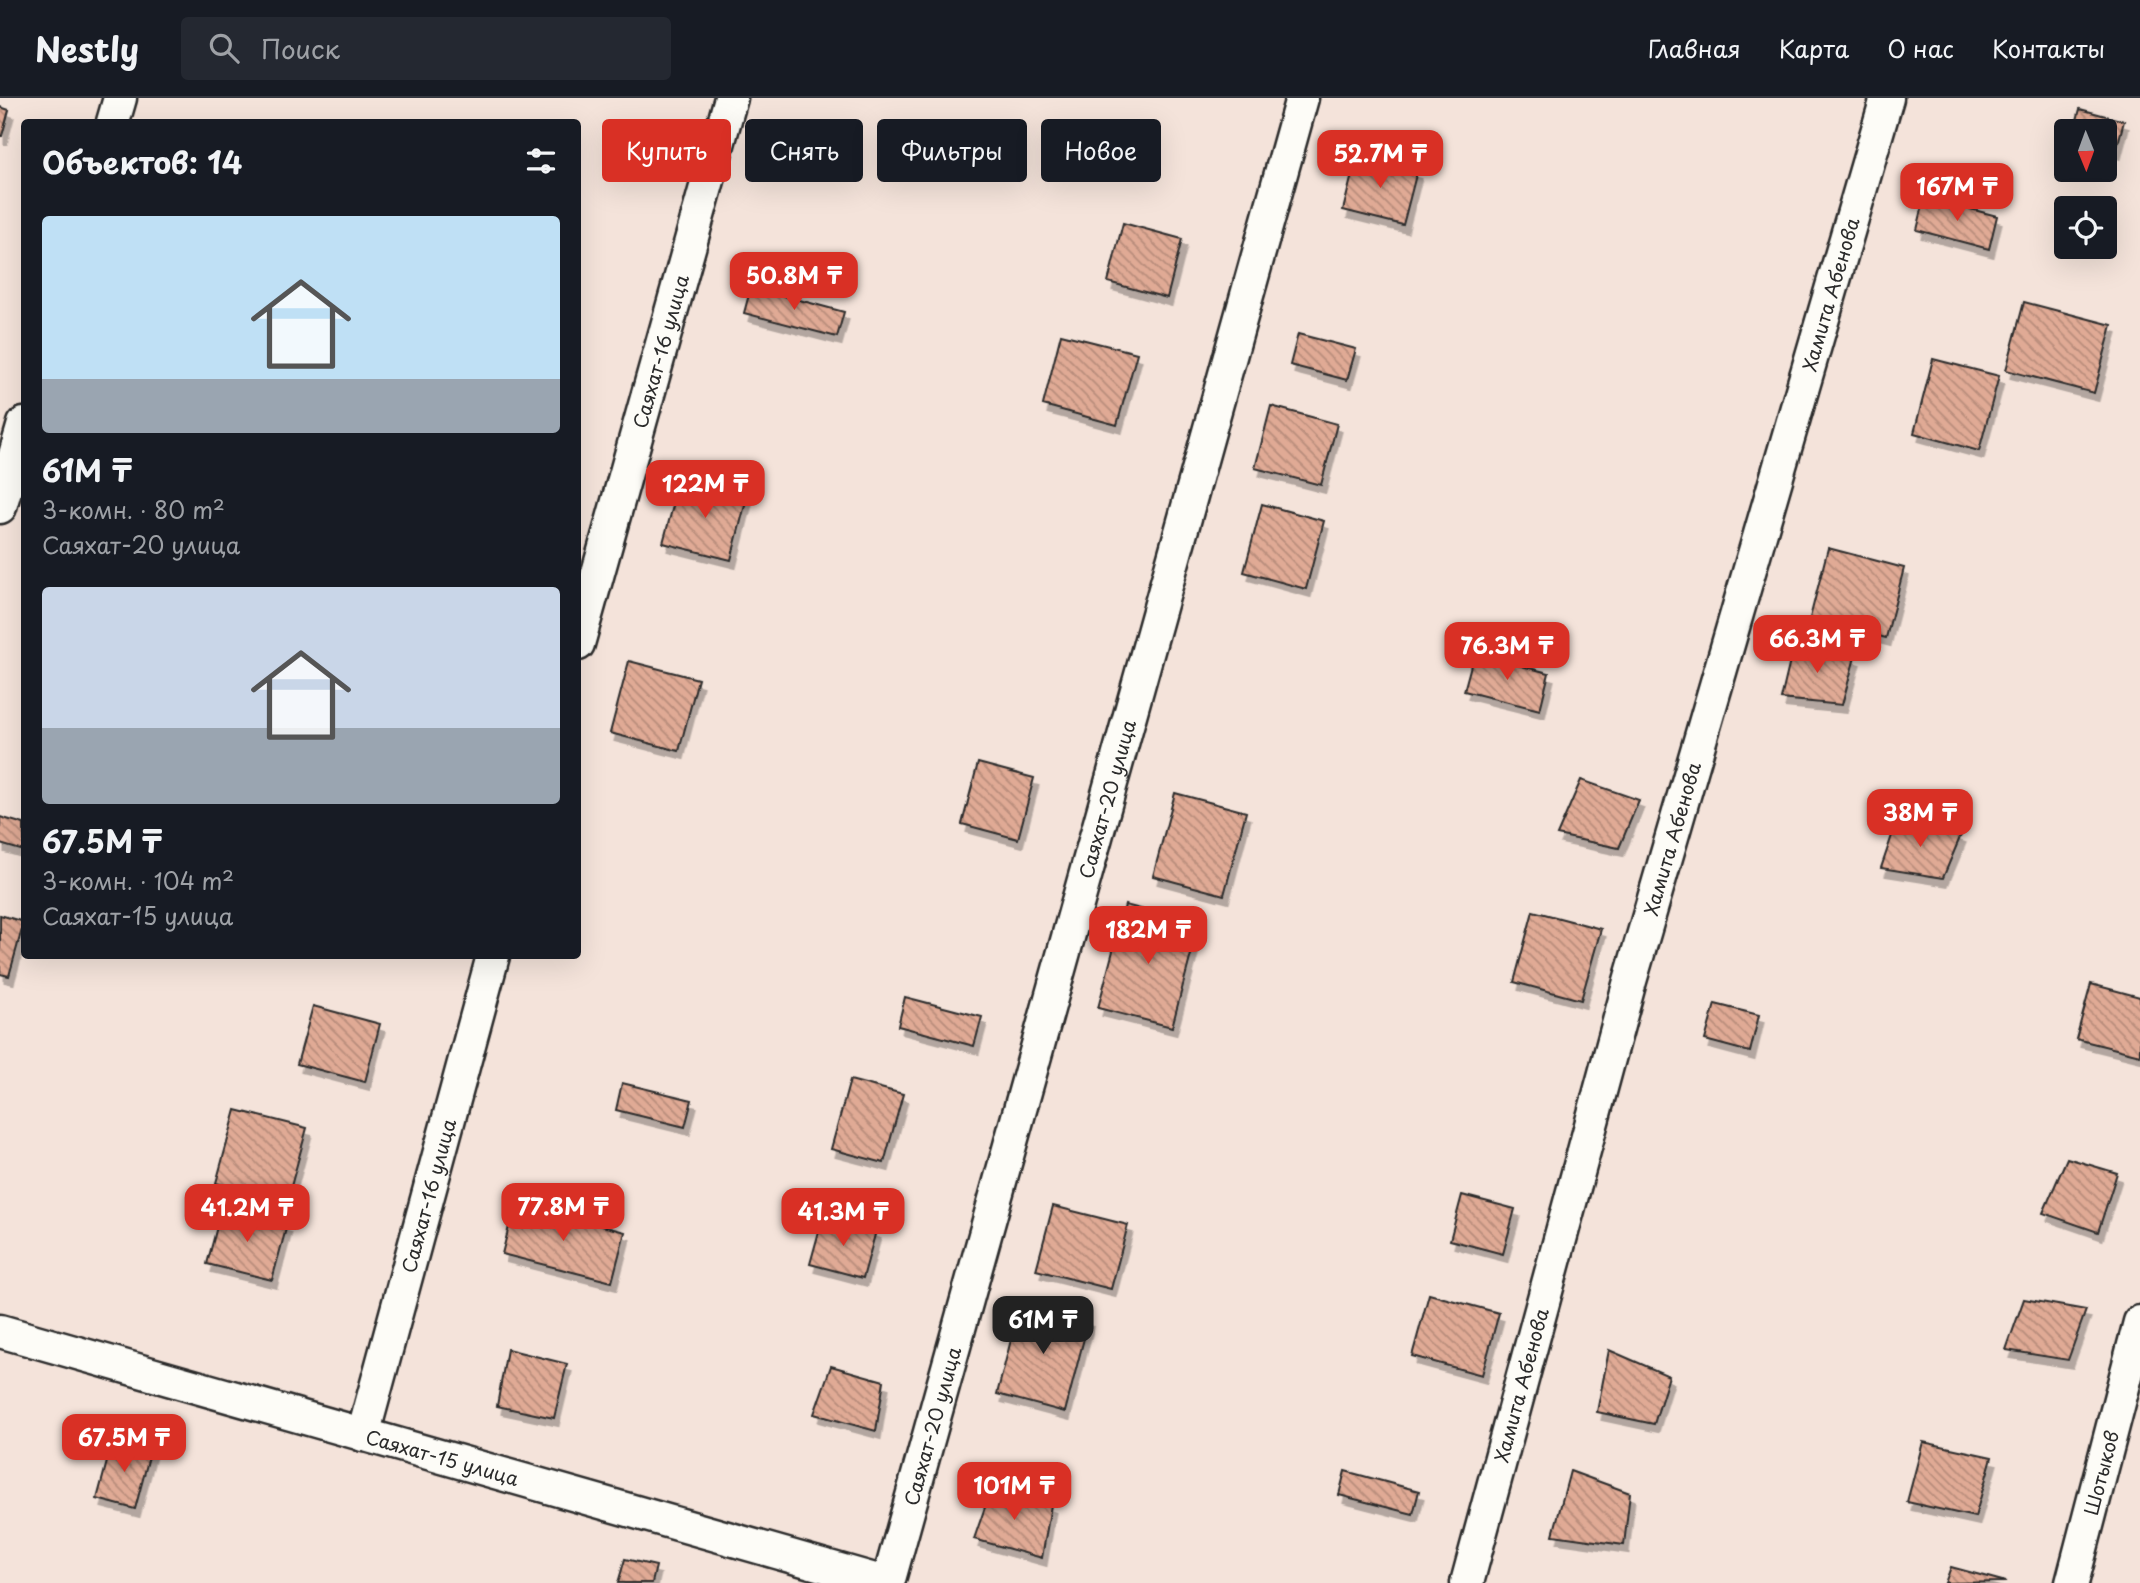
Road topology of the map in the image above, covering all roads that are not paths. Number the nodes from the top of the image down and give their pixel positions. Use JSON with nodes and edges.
{"nodes":[{"id":1,"x":120,"y":98,"type":"edge"},
{"id":2,"x":731,"y":98,"type":"edge"},
{"id":3,"x":1302,"y":98,"type":"edge"},
{"id":4,"x":1887,"y":98,"type":"edge"},
{"id":5,"x":114,"y":119,"type":"edge"},
{"id":6,"x":21,"y":434,"type":"edge"},
{"id":7,"x":0,"y":507,"type":"edge"},
{"id":8,"x":581,"y":633,"type":"edge"},
{"id":9,"x":492,"y":959,"type":"edge"},
{"id":10,"x":2140,"y":1322,"type":"edge"},
{"id":11,"x":0,"y":1331,"type":"edge"},
{"id":12,"x":363,"y":1435,"type":"junction"},
{"id":13,"x":886,"y":1583,"type":"edge"},
{"id":14,"x":1467,"y":1583,"type":"edge"},
{"id":15,"x":2071,"y":1583,"type":"edge"}],
"edges":[{"from":1,"to":5,"type":"street"},
{"from":2,"to":8,"type":"street","name":"Саяхат-16 улица"},
{"from":3,"to":13,"type":"street","name":"Саяхат-20 улица"},
{"from":4,"to":14,"type":"street","name":"Хамита Абенова"},
{"from":6,"to":7,"type":"street"},
{"from":9,"to":12,"type":"street","name":"Саяхат-16 улица"},
{"from":10,"to":15,"type":"street","name":"Шотыков"},
{"from":11,"to":12,"type":"street","name":"Саяхат-15 улица"},
{"from":12,"to":13,"type":"street","name":"Саяхат-15 улица"}]}
